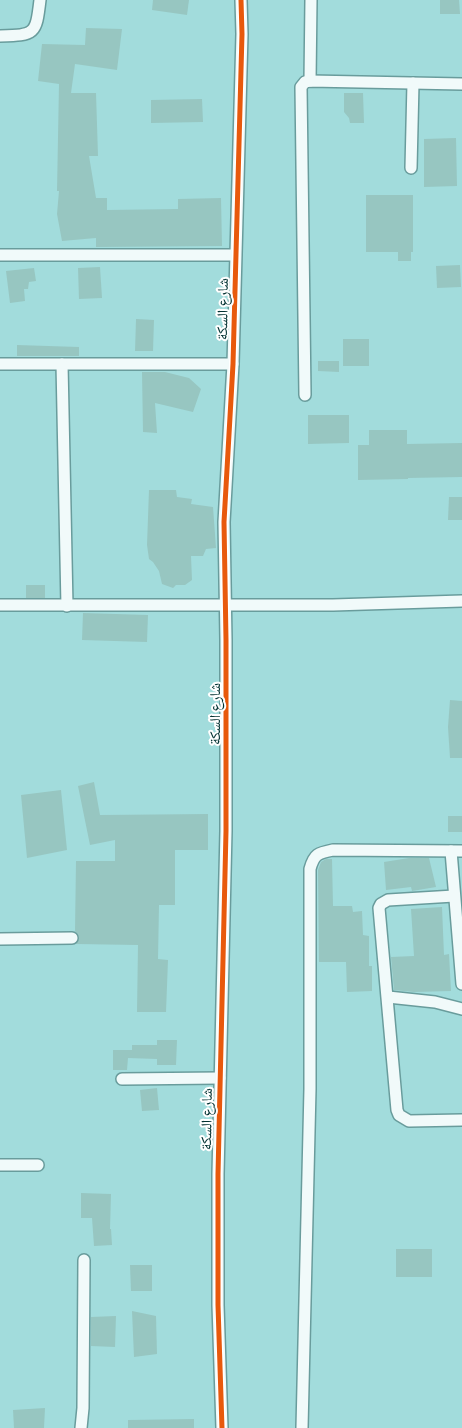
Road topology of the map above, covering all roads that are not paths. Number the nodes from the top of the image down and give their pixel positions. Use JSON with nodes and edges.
{"nodes":[{"id":1,"x":40,"y":0,"type":"edge"},
{"id":2,"x":241,"y":0,"type":"edge"},
{"id":3,"x":311,"y":0,"type":"edge"},
{"id":4,"x":0,"y":36,"type":"edge"},
{"id":5,"x":310,"y":81,"type":"junction"},
{"id":6,"x":413,"y":83,"type":"junction"},
{"id":7,"x":462,"y":84,"type":"edge"},
{"id":8,"x":411,"y":168,"type":"dead end"},
{"id":9,"x":0,"y":255,"type":"edge"},
{"id":10,"x":235,"y":256,"type":"junction"},
{"id":11,"x":0,"y":364,"type":"edge"},
{"id":12,"x":62,"y":364,"type":"junction"},
{"id":13,"x":233,"y":364,"type":"junction"},
{"id":14,"x":305,"y":395,"type":"dead end"},
{"id":15,"x":462,"y":601,"type":"edge"},
{"id":16,"x":0,"y":605,"type":"edge"},
{"id":17,"x":67,"y":606,"type":"junction"},
{"id":18,"x":225,"y":606,"type":"junction"},
{"id":19,"x":457,"y":851,"type":"edge"},
{"id":20,"x":454,"y":896,"type":"junction"},
{"id":21,"x":72,"y":938,"type":"dead end"},
{"id":22,"x":0,"y":940,"type":"edge"},
{"id":23,"x":462,"y":984,"type":"edge"},
{"id":24,"x":388,"y":997,"type":"junction"},
{"id":25,"x":462,"y":1009,"type":"edge"},
{"id":26,"x":220,"y":1078,"type":"junction"},
{"id":27,"x":122,"y":1079,"type":"dead end"},
{"id":28,"x":462,"y":1120,"type":"edge"},
{"id":29,"x":0,"y":1165,"type":"edge"},
{"id":30,"x":38,"y":1165,"type":"dead end"},
{"id":31,"x":84,"y":1260,"type":"dead end"},
{"id":32,"x":81,"y":1428,"type":"edge"},
{"id":33,"x":222,"y":1428,"type":"edge"},
{"id":34,"x":302,"y":1428,"type":"edge"}],
"edges":[{"from":1,"to":4,"type":"street"},
{"from":2,"to":10,"type":"street","name":"شارع السكة"},
{"from":3,"to":5,"type":"street"},
{"from":5,"to":6,"type":"street"},
{"from":5,"to":14,"type":"street"},
{"from":6,"to":7,"type":"street"},
{"from":6,"to":8,"type":"street"},
{"from":9,"to":10,"type":"street"},
{"from":10,"to":13,"type":"street","name":"شارع السكة"},
{"from":11,"to":12,"type":"street"},
{"from":12,"to":13,"type":"street"},
{"from":12,"to":17,"type":"street"},
{"from":13,"to":18,"type":"street","name":"شارع السكة"},
{"from":15,"to":18,"type":"street"},
{"from":16,"to":17,"type":"street"},
{"from":17,"to":18,"type":"street"},
{"from":18,"to":26,"type":"street","name":"شارع السكة"},
{"from":19,"to":20,"type":"street"},
{"from":19,"to":34,"type":"street"},
{"from":20,"to":23,"type":"street"},
{"from":20,"to":24,"type":"street"},
{"from":21,"to":22,"type":"street"},
{"from":24,"to":25,"type":"street"},
{"from":24,"to":28,"type":"street"},
{"from":26,"to":27,"type":"street"},
{"from":26,"to":33,"type":"street","name":"شارع السكة"},
{"from":29,"to":30,"type":"street"},
{"from":31,"to":32,"type":"street"}]}
